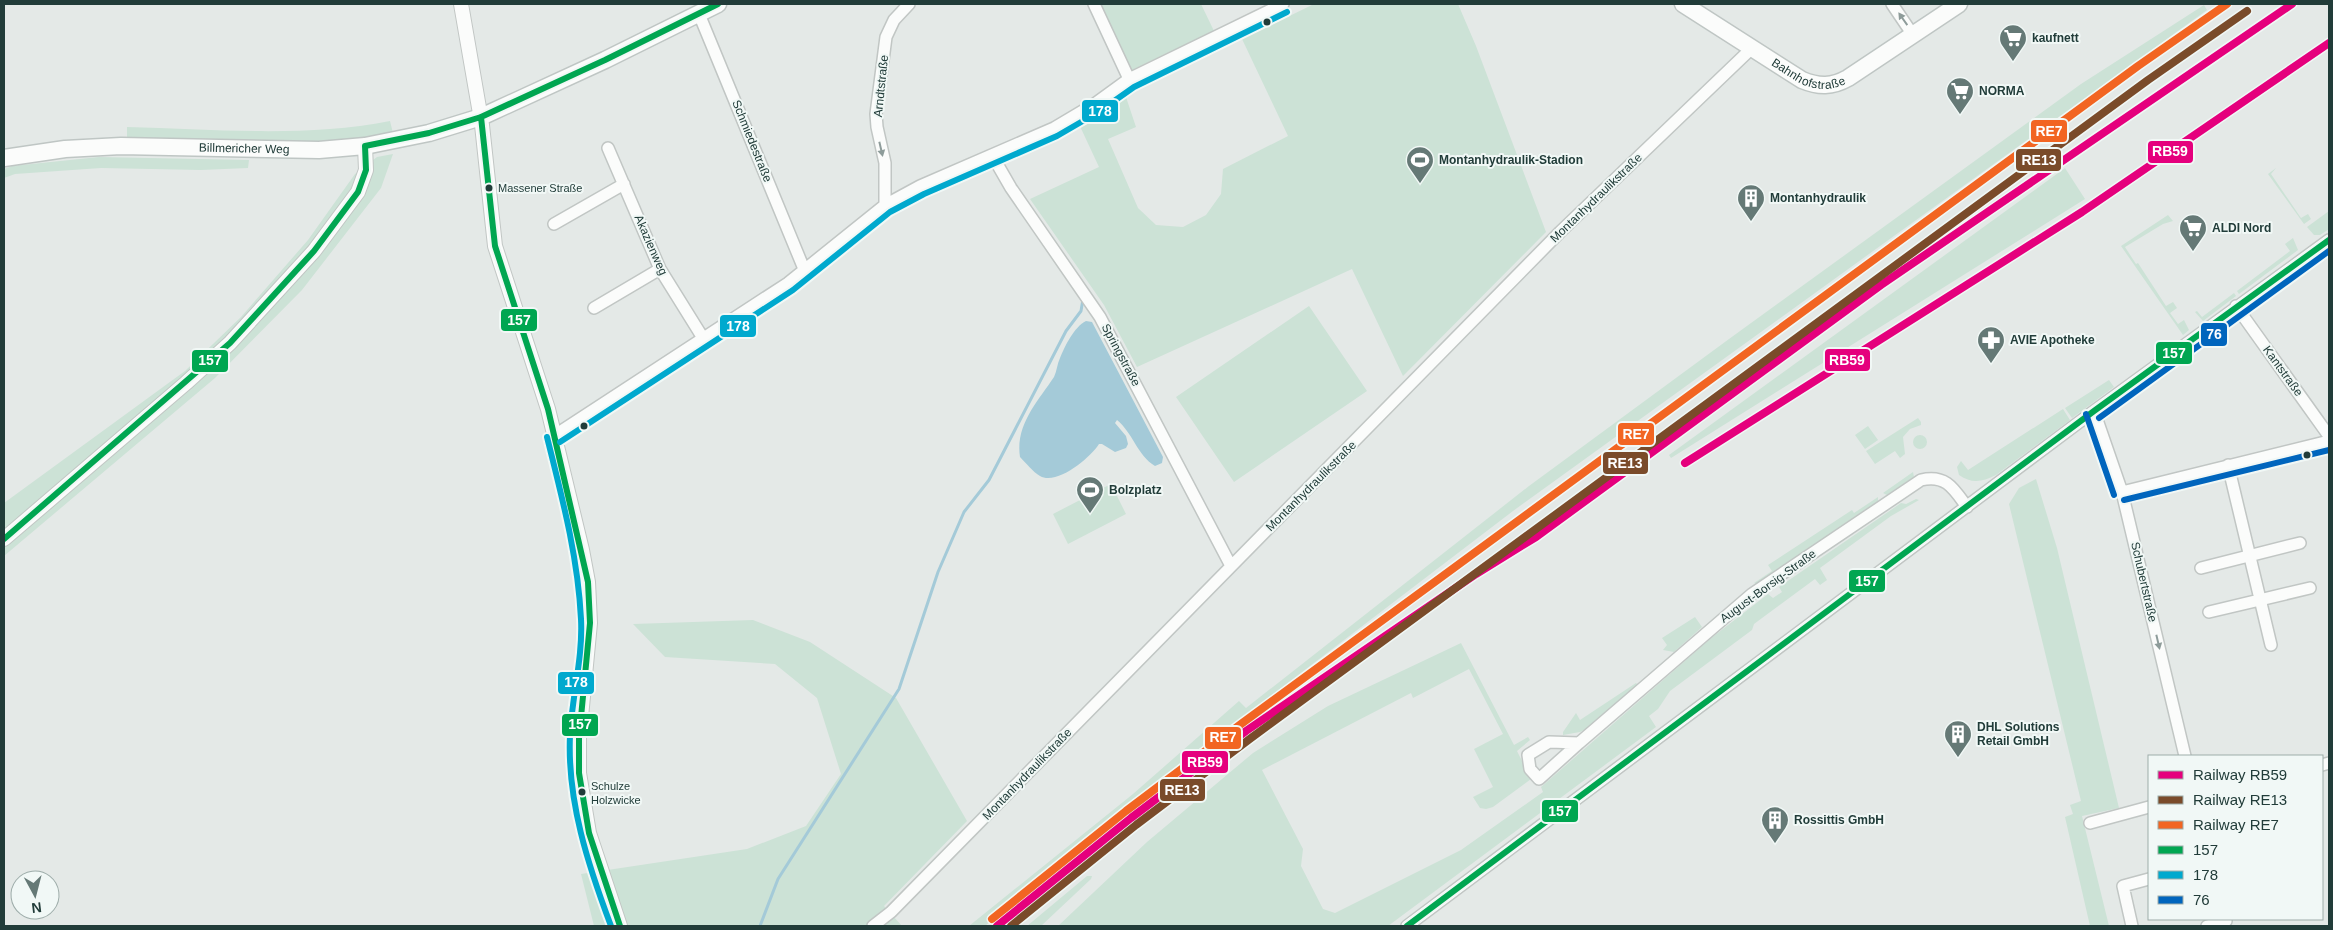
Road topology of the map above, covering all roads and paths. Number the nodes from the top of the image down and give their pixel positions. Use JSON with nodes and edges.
{"nodes":[{"id":1,"x":461,"y":4,"type":"edge"},
{"id":2,"x":718,"y":4,"type":"edge"},
{"id":3,"x":909,"y":4,"type":"edge"},
{"id":4,"x":1094,"y":4,"type":"edge"},
{"id":5,"x":1283,"y":4,"type":"edge"},
{"id":6,"x":1683,"y":4,"type":"edge"},
{"id":7,"x":1892,"y":4,"type":"edge"},
{"id":8,"x":1959,"y":4,"type":"edge"},
{"id":9,"x":698,"y":14,"type":"junction"},
{"id":10,"x":1913,"y":35,"type":"junction"},
{"id":11,"x":1752,"y":48,"type":"junction"},
{"id":12,"x":1129,"y":79,"type":"junction"},
{"id":13,"x":481,"y":116,"type":"junction"},
{"id":14,"x":365,"y":146,"type":"junction"},
{"id":15,"x":608,"y":148,"type":"dead end"},
{"id":16,"x":992,"y":155,"type":"junction"},
{"id":17,"x":4,"y":158,"type":"edge"},
{"id":18,"x":624,"y":184,"type":"junction"},
{"id":19,"x":885,"y":204,"type":"junction"},
{"id":20,"x":554,"y":224,"type":"dead end"},
{"id":21,"x":2329,"y":240,"type":"edge"},
{"id":22,"x":660,"y":269,"type":"junction"},
{"id":23,"x":804,"y":269,"type":"junction"},
{"id":24,"x":2236,"y":306,"type":"junction"},
{"id":25,"x":594,"y":308,"type":"dead end"},
{"id":26,"x":703,"y":338,"type":"junction"},
{"id":27,"x":2094,"y":411,"type":"junction"},
{"id":28,"x":555,"y":435,"type":"junction"},
{"id":29,"x":2329,"y":436,"type":"edge"},
{"id":30,"x":2329,"y":441,"type":"edge"},
{"id":31,"x":2228,"y":465,"type":"junction"},
{"id":32,"x":2122,"y":492,"type":"junction"},
{"id":33,"x":1968,"y":507,"type":"junction"},
{"id":34,"x":4,"y":538,"type":"edge"},
{"id":35,"x":2300,"y":543,"type":"dead end"},
{"id":36,"x":2250,"y":555,"type":"junction"},
{"id":37,"x":1231,"y":566,"type":"junction"},
{"id":38,"x":2201,"y":568,"type":"dead end"},
{"id":39,"x":2310,"y":588,"type":"dead end"},
{"id":40,"x":2261,"y":600,"type":"junction"},
{"id":41,"x":2210,"y":612,"type":"dead end"},
{"id":42,"x":2271,"y":645,"type":"dead end"},
{"id":43,"x":1579,"y":743,"type":"dead end"},
{"id":44,"x":2185,"y":755,"type":"edge"},
{"id":45,"x":2148,"y":807,"type":"edge"},
{"id":46,"x":2090,"y":824,"type":"dead end"},
{"id":47,"x":2148,"y":879,"type":"edge"},
{"id":48,"x":2227,"y":922,"type":"edge"},
{"id":49,"x":620,"y":926,"type":"edge"},
{"id":50,"x":873,"y":926,"type":"edge"},
{"id":51,"x":1407,"y":926,"type":"edge"},
{"id":52,"x":2132,"y":926,"type":"edge"},
{"id":53,"x":2206,"y":926,"type":"edge"}],
"edges":[{"from":1,"to":13,"type":"street"},
{"from":2,"to":9,"type":"main road","name":"Billmericher Weg"},
{"from":3,"to":19,"type":"street","name":"Arndtstraße","one_way":true},
{"from":4,"to":12,"type":"street"},
{"from":5,"to":12,"type":"street"},
{"from":6,"to":11,"type":"main road","name":"Bahnhofstraße"},
{"from":10,"to":7,"type":"street","one_way":true},
{"from":8,"to":10,"type":"main road","name":"Bahnhofstraße"},
{"from":9,"to":13,"type":"main road","name":"Billmericher Weg"},
{"from":9,"to":23,"type":"street","name":"Schmiedestraße"},
{"from":10,"to":11,"type":"main road","name":"Bahnhofstraße"},
{"from":11,"to":37,"type":"street","name":"Montanhydraulikstraße"},
{"from":12,"to":16,"type":"street"},
{"from":13,"to":14,"type":"main road","name":"Billmericher Weg"},
{"from":13,"to":28,"type":"street"},
{"from":14,"to":17,"type":"main road","name":"Billmericher Weg"},
{"from":14,"to":34,"type":"street"},
{"from":15,"to":18,"type":"street","name":"Akazienweg"},
{"from":16,"to":19,"type":"street"},
{"from":16,"to":37,"type":"street","name":"Springstraße"},
{"from":18,"to":20,"type":"street"},
{"from":18,"to":22,"type":"street","name":"Akazienweg"},
{"from":19,"to":23,"type":"street"},
{"from":21,"to":24,"type":"street"},
{"from":22,"to":25,"type":"street"},
{"from":22,"to":26,"type":"street","name":"Akazienweg"},
{"from":23,"to":26,"type":"street"},
{"from":24,"to":27,"type":"street"},
{"from":24,"to":29,"type":"street","name":"Kantstraße"},
{"from":26,"to":28,"type":"street"},
{"from":27,"to":32,"type":"street","name":"Schubertstraße"},
{"from":27,"to":33,"type":"street"},
{"from":28,"to":49,"type":"street"},
{"from":30,"to":31,"type":"street"},
{"from":31,"to":32,"type":"street"},
{"from":31,"to":36,"type":"street"},
{"from":32,"to":44,"type":"street","name":"Schubertstraße","one_way":true},
{"from":33,"to":43,"type":"street","name":"August-Borsig-Straße"},
{"from":33,"to":51,"type":"street"},
{"from":35,"to":36,"type":"street"},
{"from":36,"to":38,"type":"street"},
{"from":36,"to":40,"type":"street"},
{"from":37,"to":50,"type":"street","name":"Montanhydraulikstraße"},
{"from":39,"to":40,"type":"street"},
{"from":40,"to":41,"type":"street"},
{"from":40,"to":42,"type":"street"},
{"from":45,"to":46,"type":"street"},
{"from":47,"to":52,"type":"street"},
{"from":48,"to":53,"type":"street"}]}
